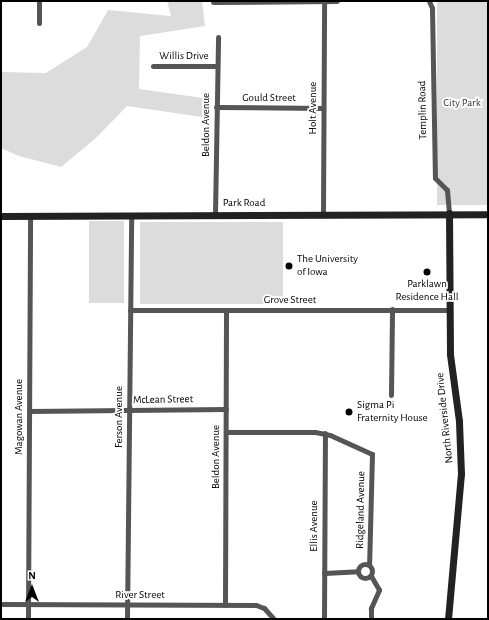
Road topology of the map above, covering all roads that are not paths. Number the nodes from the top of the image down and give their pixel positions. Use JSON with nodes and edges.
{"nodes":[{"id":1,"x":39,"y":1,"type":"edge"},
{"id":2,"x":337,"y":1,"type":"edge"},
{"id":3,"x":429,"y":1,"type":"edge"},
{"id":4,"x":213,"y":2,"type":"edge"},
{"id":5,"x":324,"y":2,"type":"edge"},
{"id":6,"x":39,"y":23,"type":"dead end"},
{"id":7,"x":218,"y":37,"type":"dead end"},
{"id":8,"x":153,"y":66,"type":"dead end"},
{"id":9,"x":216,"y":66,"type":"junction"},
{"id":10,"x":216,"y":107,"type":"junction"},
{"id":11,"x":323,"y":108,"type":"junction"},
{"id":12,"x":450,"y":213,"type":"junction"},
{"id":13,"x":215,"y":214,"type":"junction"},
{"id":14,"x":323,"y":214,"type":"junction"},
{"id":15,"x":488,"y":214,"type":"edge"},
{"id":16,"x":131,"y":215,"type":"junction"},
{"id":17,"x":1,"y":216,"type":"edge"},
{"id":18,"x":30,"y":216,"type":"junction"},
{"id":19,"x":130,"y":310,"type":"junction"},
{"id":20,"x":226,"y":310,"type":"junction"},
{"id":21,"x":392,"y":310,"type":"junction"},
{"id":22,"x":450,"y":310,"type":"junction"},
{"id":23,"x":391,"y":395,"type":"dead end"},
{"id":24,"x":226,"y":409,"type":"junction"},
{"id":25,"x":129,"y":410,"type":"junction"},
{"id":26,"x":29,"y":411,"type":"junction"},
{"id":27,"x":226,"y":432,"type":"junction"},
{"id":28,"x":325,"y":433,"type":"junction"},
{"id":29,"x":369,"y":565,"type":"junction"},
{"id":30,"x":358,"y":571,"type":"junction"},
{"id":31,"x":324,"y":573,"type":"junction"},
{"id":32,"x":370,"y":576,"type":"junction"},
{"id":33,"x":1,"y":604,"type":"edge"},
{"id":34,"x":28,"y":604,"type":"junction"},
{"id":35,"x":128,"y":604,"type":"junction"},
{"id":36,"x":225,"y":605,"type":"junction"},
{"id":37,"x":28,"y":619,"type":"edge"},
{"id":38,"x":128,"y":619,"type":"edge"},
{"id":39,"x":274,"y":619,"type":"edge"},
{"id":40,"x":324,"y":619,"type":"edge"},
{"id":41,"x":371,"y":619,"type":"edge"},
{"id":42,"x":448,"y":619,"type":"edge"}],
"edges":[{"from":1,"to":6,"type":"street"},
{"from":2,"to":5,"type":"street"},
{"from":3,"to":12,"type":"street","name":"Templin Road"},
{"from":4,"to":5,"type":"street"},
{"from":5,"to":11,"type":"street","name":"Holt Avenue"},
{"from":7,"to":9,"type":"street","name":"Beldon Avenue"},
{"from":8,"to":9,"type":"street","name":"Willis Drive"},
{"from":9,"to":10,"type":"street","name":"Beldon Avenue"},
{"from":10,"to":11,"type":"street","name":"Gould Street"},
{"from":10,"to":13,"type":"street","name":"Beldon Avenue"},
{"from":11,"to":14,"type":"street","name":"Holt Avenue"},
{"from":12,"to":14,"type":"street","name":"Park Road"},
{"from":12,"to":15,"type":"street","name":"Park Road"},
{"from":12,"to":22,"type":"street","name":"North Riverside Drive"},
{"from":13,"to":14,"type":"street","name":"Park Road"},
{"from":13,"to":16,"type":"street","name":"Park Road"},
{"from":16,"to":18,"type":"street","name":"Park Road"},
{"from":16,"to":19,"type":"street","name":"Ferson Avenue"},
{"from":17,"to":18,"type":"street","name":"Park Road"},
{"from":18,"to":26,"type":"street","name":"Magowan Avenue"},
{"from":19,"to":20,"type":"street","name":"Grove Street"},
{"from":19,"to":25,"type":"street","name":"Ferson Avenue"},
{"from":20,"to":21,"type":"street","name":"Grove Street"},
{"from":20,"to":24,"type":"street","name":"Beldon Avenue"},
{"from":21,"to":22,"type":"street","name":"Grove Street"},
{"from":21,"to":23,"type":"street"},
{"from":22,"to":42,"type":"street","name":"North Riverside Drive"},
{"from":24,"to":25,"type":"street","name":"McLean Street"},
{"from":24,"to":27,"type":"street","name":"Beldon Avenue"},
{"from":25,"to":26,"type":"street","name":"McLean Street"},
{"from":25,"to":35,"type":"street","name":"Ferson Avenue"},
{"from":26,"to":34,"type":"street","name":"Magowan Avenue"},
{"from":27,"to":28,"type":"street"},
{"from":27,"to":36,"type":"street","name":"Beldon Avenue"},
{"from":28,"to":29,"type":"street","name":"Ridgeland Avenue"},
{"from":28,"to":31,"type":"street","name":"Ellis Avenue"},
{"from":29,"to":30,"type":"street","name":"Ridgeland Avenue"},
{"from":29,"to":32,"type":"street","name":"Ridgeland Avenue"},
{"from":30,"to":31,"type":"street"},
{"from":30,"to":32,"type":"street"},
{"from":31,"to":40,"type":"street","name":"Ellis Avenue"},
{"from":32,"to":41,"type":"street","name":"Ridgeland Avenue"},
{"from":33,"to":34,"type":"street","name":"River Street"},
{"from":34,"to":35,"type":"street","name":"River Street"},
{"from":34,"to":37,"type":"street","name":"Magowan Avenue"},
{"from":35,"to":36,"type":"street","name":"River Street"},
{"from":35,"to":38,"type":"street","name":"Ferson Avenue"},
{"from":36,"to":39,"type":"street","name":"River Street"}]}
